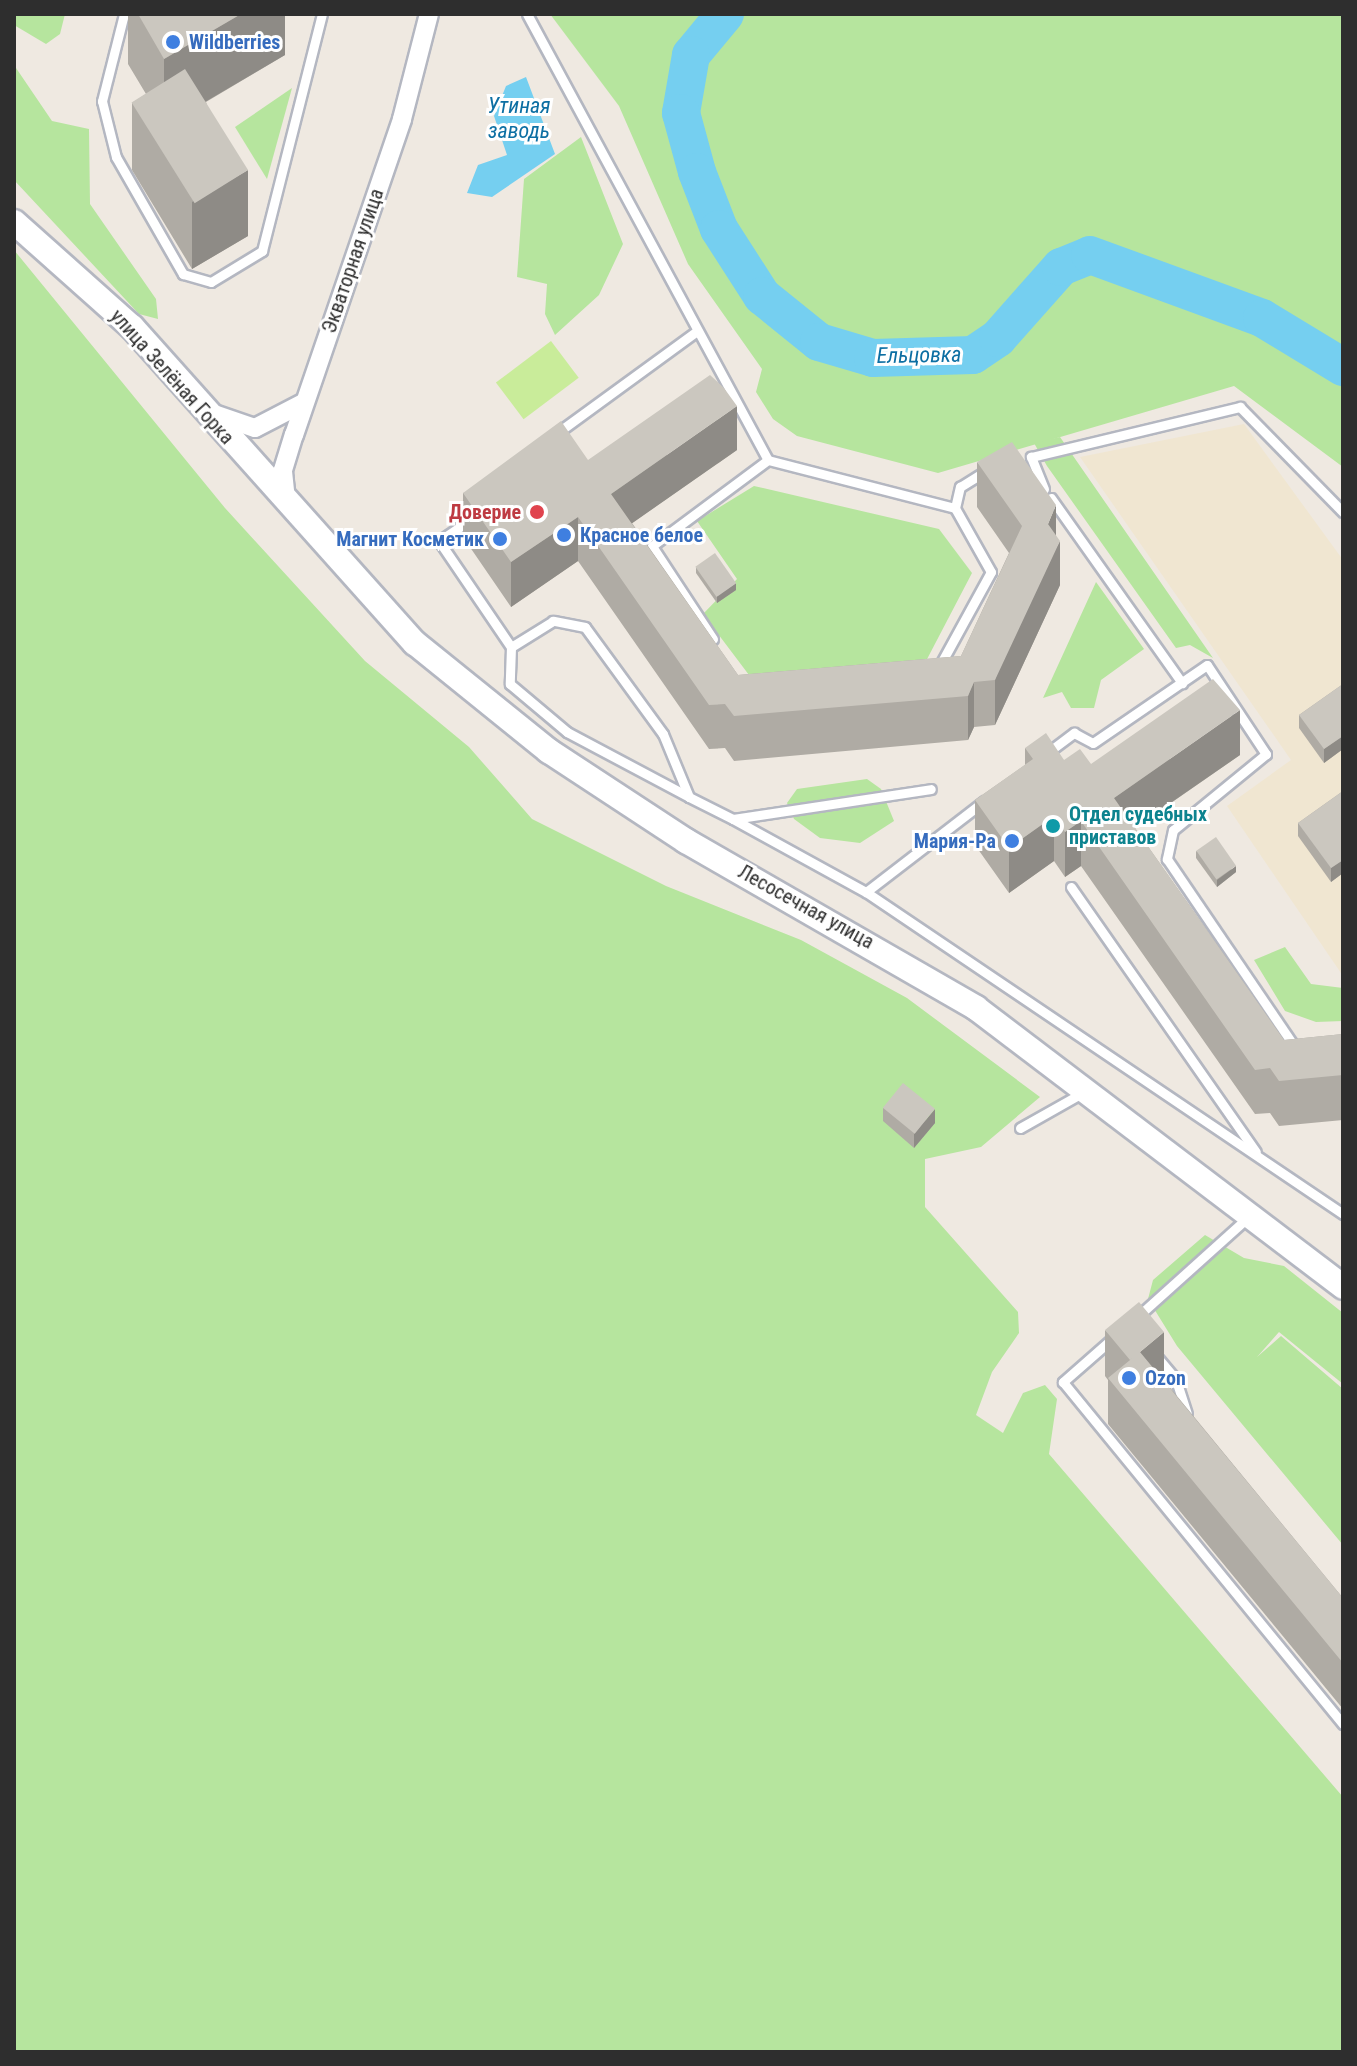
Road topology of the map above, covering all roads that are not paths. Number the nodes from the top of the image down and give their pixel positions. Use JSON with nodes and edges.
{"nodes":[{"id":1,"x":124,"y":14,"type":"edge"},
{"id":2,"x":322,"y":14,"type":"edge"},
{"id":3,"x":429,"y":14,"type":"edge"},
{"id":4,"x":527,"y":14,"type":"edge"},
{"id":5,"x":14,"y":222,"type":"edge"},
{"id":6,"x":694,"y":333,"type":"junction"},
{"id":7,"x":305,"y":402,"type":"junction"},
{"id":8,"x":202,"y":408,"type":"junction"},
{"id":9,"x":541,"y":445,"type":"edge"},
{"id":10,"x":1014,"y":454,"type":"edge"},
{"id":11,"x":768,"y":460,"type":"junction"},
{"id":12,"x":1001,"y":462,"type":"edge"},
{"id":13,"x":1044,"y":489,"type":"junction"},
{"id":14,"x":490,"y":506,"type":"edge"},
{"id":15,"x":287,"y":507,"type":"junction"},
{"id":16,"x":955,"y":508,"type":"junction"},
{"id":17,"x":1343,"y":512,"type":"edge"},
{"id":18,"x":511,"y":647,"type":"junction"},
{"id":19,"x":718,"y":647,"type":"edge"},
{"id":20,"x":923,"y":670,"type":"edge"},
{"id":21,"x":1182,"y":683,"type":"junction"},
{"id":22,"x":1038,"y":760,"type":"edge"},
{"id":23,"x":931,"y":789,"type":"dead end"},
{"id":24,"x":991,"y":796,"type":"edge"},
{"id":25,"x":689,"y":797,"type":"junction"},
{"id":26,"x":733,"y":819,"type":"junction"},
{"id":27,"x":1071,"y":887,"type":"dead end"},
{"id":28,"x":866,"y":892,"type":"junction"},
{"id":29,"x":1302,"y":1059,"type":"edge"},
{"id":30,"x":1090,"y":1088,"type":"junction"},
{"id":31,"x":1020,"y":1128,"type":"dead end"},
{"id":32,"x":1260,"y":1158,"type":"junction"},
{"id":33,"x":1253,"y":1214,"type":"junction"},
{"id":34,"x":1343,"y":1214,"type":"edge"},
{"id":35,"x":1343,"y":1287,"type":"edge"},
{"id":36,"x":1129,"y":1324,"type":"junction"},
{"id":37,"x":1138,"y":1335,"type":"edge"},
{"id":38,"x":1148,"y":1346,"type":"edge"},
{"id":39,"x":1195,"y":1424,"type":"edge"},
{"id":40,"x":1343,"y":1724,"type":"edge"}],
"edges":[{"from":1,"to":2,"type":"lane"},
{"from":3,"to":7,"type":"street","name":"Экваторная улица"},
{"from":4,"to":6,"type":"lane"},
{"from":5,"to":8,"type":"street","name":"улица Зелёная Горка"},
{"from":6,"to":9,"type":"lane"},
{"from":6,"to":11,"type":"lane"},
{"from":7,"to":8,"type":"street"},
{"from":7,"to":15,"type":"street","name":"Экваторная улица"},
{"from":8,"to":15,"type":"street","name":"улица Зелёная Горка"},
{"from":10,"to":13,"type":"lane"},
{"from":11,"to":16,"type":"lane"},
{"from":11,"to":19,"type":"lane"},
{"from":12,"to":16,"type":"lane"},
{"from":13,"to":17,"type":"lane"},
{"from":13,"to":21,"type":"lane"},
{"from":14,"to":18,"type":"lane"},
{"from":15,"to":30,"type":"street","name":"Лесосечная улица"},
{"from":16,"to":20,"type":"lane"},
{"from":18,"to":25,"type":"lane"},
{"from":18,"to":25,"type":"lane"},
{"from":21,"to":22,"type":"lane"},
{"from":21,"to":29,"type":"lane"},
{"from":23,"to":26,"type":"lane"},
{"from":24,"to":28,"type":"lane"},
{"from":25,"to":26,"type":"lane"},
{"from":26,"to":28,"type":"lane"},
{"from":27,"to":32,"type":"lane"},
{"from":28,"to":32,"type":"lane"},
{"from":30,"to":31,"type":"lane"},
{"from":30,"to":33,"type":"street","name":"Лесосечная улица"},
{"from":32,"to":34,"type":"lane"},
{"from":33,"to":35,"type":"street","name":"Лесосечная улица"},
{"from":33,"to":36,"type":"lane"},
{"from":36,"to":37,"type":"lane"},
{"from":36,"to":40,"type":"lane"},
{"from":38,"to":39,"type":"lane"}]}
